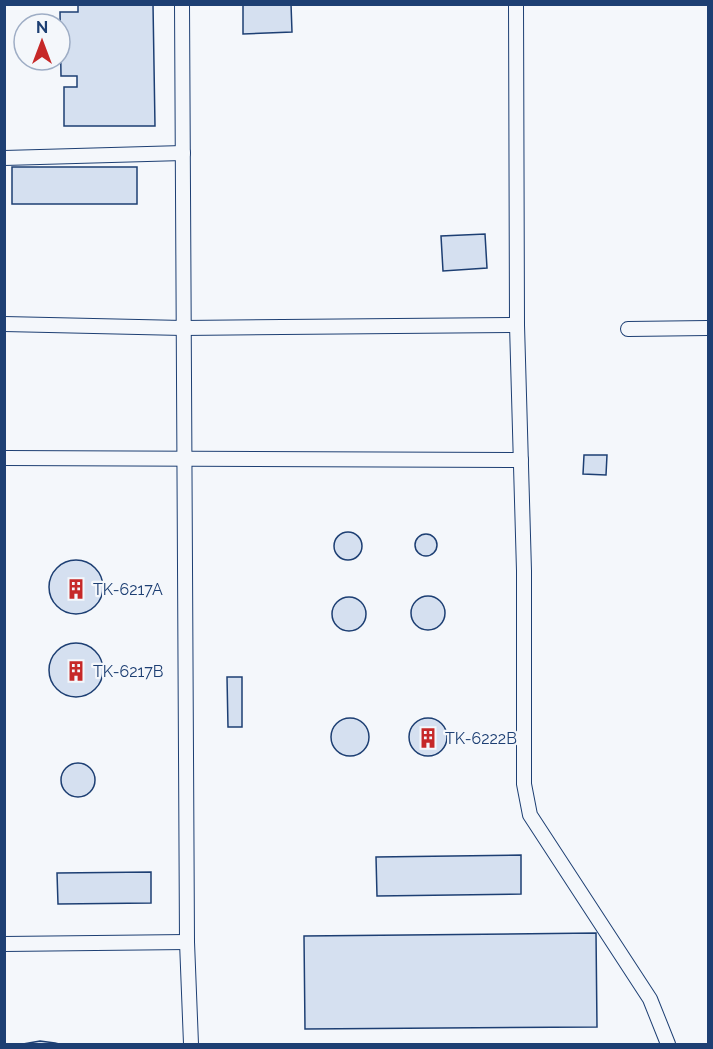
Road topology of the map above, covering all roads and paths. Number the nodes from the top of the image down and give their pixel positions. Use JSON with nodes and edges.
{"nodes":[{"id":1,"x":182,"y":4,"type":"edge"},
{"id":2,"x":516,"y":4,"type":"edge"},
{"id":3,"x":183,"y":153,"type":"junction"},
{"id":4,"x":4,"y":158,"type":"edge"},
{"id":5,"x":4,"y":324,"type":"edge"},
{"id":6,"x":517,"y":325,"type":"junction"},
{"id":7,"x":183,"y":328,"type":"junction"},
{"id":8,"x":708,"y":328,"type":"edge"},
{"id":9,"x":628,"y":329,"type":"dead end"},
{"id":10,"x":4,"y":458,"type":"edge"},
{"id":11,"x":184,"y":459,"type":"junction"},
{"id":12,"x":521,"y":460,"type":"junction"},
{"id":13,"x":187,"y":942,"type":"junction"},
{"id":14,"x":4,"y":945,"type":"edge"},
{"id":15,"x":191,"y":1044,"type":"edge"},
{"id":16,"x":668,"y":1044,"type":"edge"}],
"edges":[{"from":1,"to":3,"type":"lane"},
{"from":2,"to":6,"type":"lane"},
{"from":3,"to":4,"type":"lane"},
{"from":3,"to":7,"type":"lane"},
{"from":5,"to":7,"type":"lane"},
{"from":6,"to":7,"type":"lane"},
{"from":6,"to":12,"type":"lane"},
{"from":7,"to":11,"type":"lane"},
{"from":8,"to":9,"type":"lane"},
{"from":10,"to":11,"type":"lane"},
{"from":11,"to":12,"type":"lane"},
{"from":11,"to":13,"type":"lane"},
{"from":12,"to":16,"type":"lane"},
{"from":13,"to":14,"type":"lane"},
{"from":13,"to":15,"type":"lane"}]}
